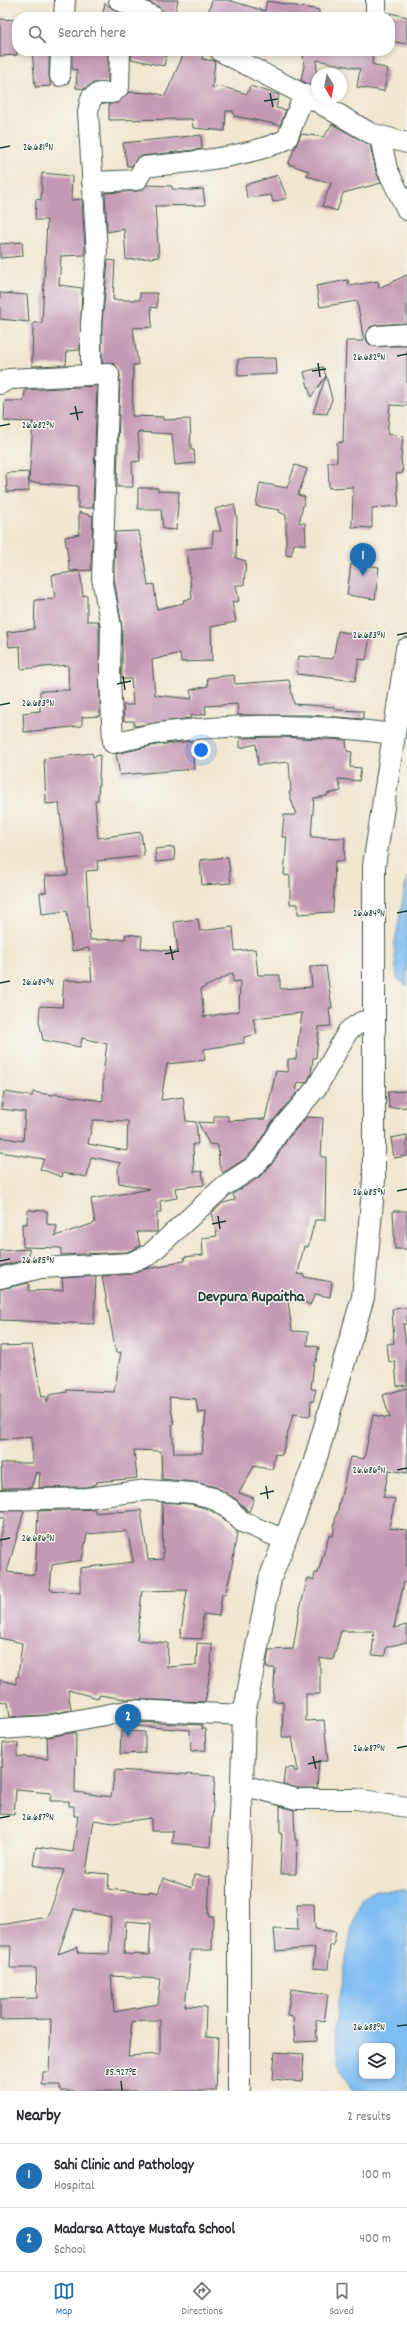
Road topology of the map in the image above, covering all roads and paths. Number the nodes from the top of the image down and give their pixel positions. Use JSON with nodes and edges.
{"nodes":[{"id":1,"x":65,"y":0,"type":"edge"},
{"id":2,"x":376,"y":0,"type":"edge"},
{"id":3,"x":129,"y":8,"type":"edge"},
{"id":4,"x":64,"y":12,"type":"edge"},
{"id":5,"x":140,"y":12,"type":"edge"},
{"id":6,"x":376,"y":12,"type":"edge"},
{"id":7,"x":62,"y":56,"type":"edge"},
{"id":8,"x":120,"y":56,"type":"edge"},
{"id":9,"x":230,"y":56,"type":"edge"},
{"id":10,"x":60,"y":76,"type":"dead end"},
{"id":11,"x":304,"y":94,"type":"junction"},
{"id":12,"x":380,"y":137,"type":"junction"},
{"id":13,"x":407,"y":143,"type":"edge"},
{"id":14,"x":92,"y":182,"type":"junction"},
{"id":15,"x":407,"y":210,"type":"edge"},
{"id":16,"x":407,"y":334,"type":"edge"},
{"id":17,"x":378,"y":336,"type":"dead end"},
{"id":18,"x":92,"y":375,"type":"junction"},
{"id":19,"x":0,"y":384,"type":"edge"},
{"id":20,"x":407,"y":649,"type":"edge"},
{"id":21,"x":394,"y":734,"type":"junction"},
{"id":22,"x":374,"y":1019,"type":"junction"},
{"id":23,"x":0,"y":1278,"type":"edge"},
{"id":24,"x":0,"y":1500,"type":"edge"},
{"id":25,"x":285,"y":1540,"type":"junction"},
{"id":26,"x":244,"y":1715,"type":"junction"},
{"id":27,"x":0,"y":1729,"type":"edge"},
{"id":28,"x":242,"y":1785,"type":"junction"},
{"id":29,"x":407,"y":1807,"type":"edge"},
{"id":30,"x":239,"y":2091,"type":"edge"}],
"edges":[{"from":1,"to":4,"type":"street"},
{"from":2,"to":6,"type":"street"},
{"from":3,"to":5,"type":"street"},
{"from":7,"to":10,"type":"street"},
{"from":8,"to":14,"type":"street"},
{"from":9,"to":11,"type":"street"},
{"from":11,"to":12,"type":"street"},
{"from":11,"to":14,"type":"street"},
{"from":12,"to":13,"type":"street"},
{"from":12,"to":15,"type":"street"},
{"from":14,"to":18,"type":"street"},
{"from":16,"to":17,"type":"street"},
{"from":18,"to":19,"type":"street"},
{"from":18,"to":21,"type":"street"},
{"from":20,"to":21,"type":"main road"},
{"from":21,"to":22,"type":"main road"},
{"from":22,"to":23,"type":"street"},
{"from":22,"to":25,"type":"main road"},
{"from":24,"to":25,"type":"street"},
{"from":25,"to":26,"type":"main road"},
{"from":26,"to":27,"type":"street"},
{"from":26,"to":28,"type":"main road"},
{"from":28,"to":29,"type":"street"},
{"from":28,"to":30,"type":"main road"}]}
